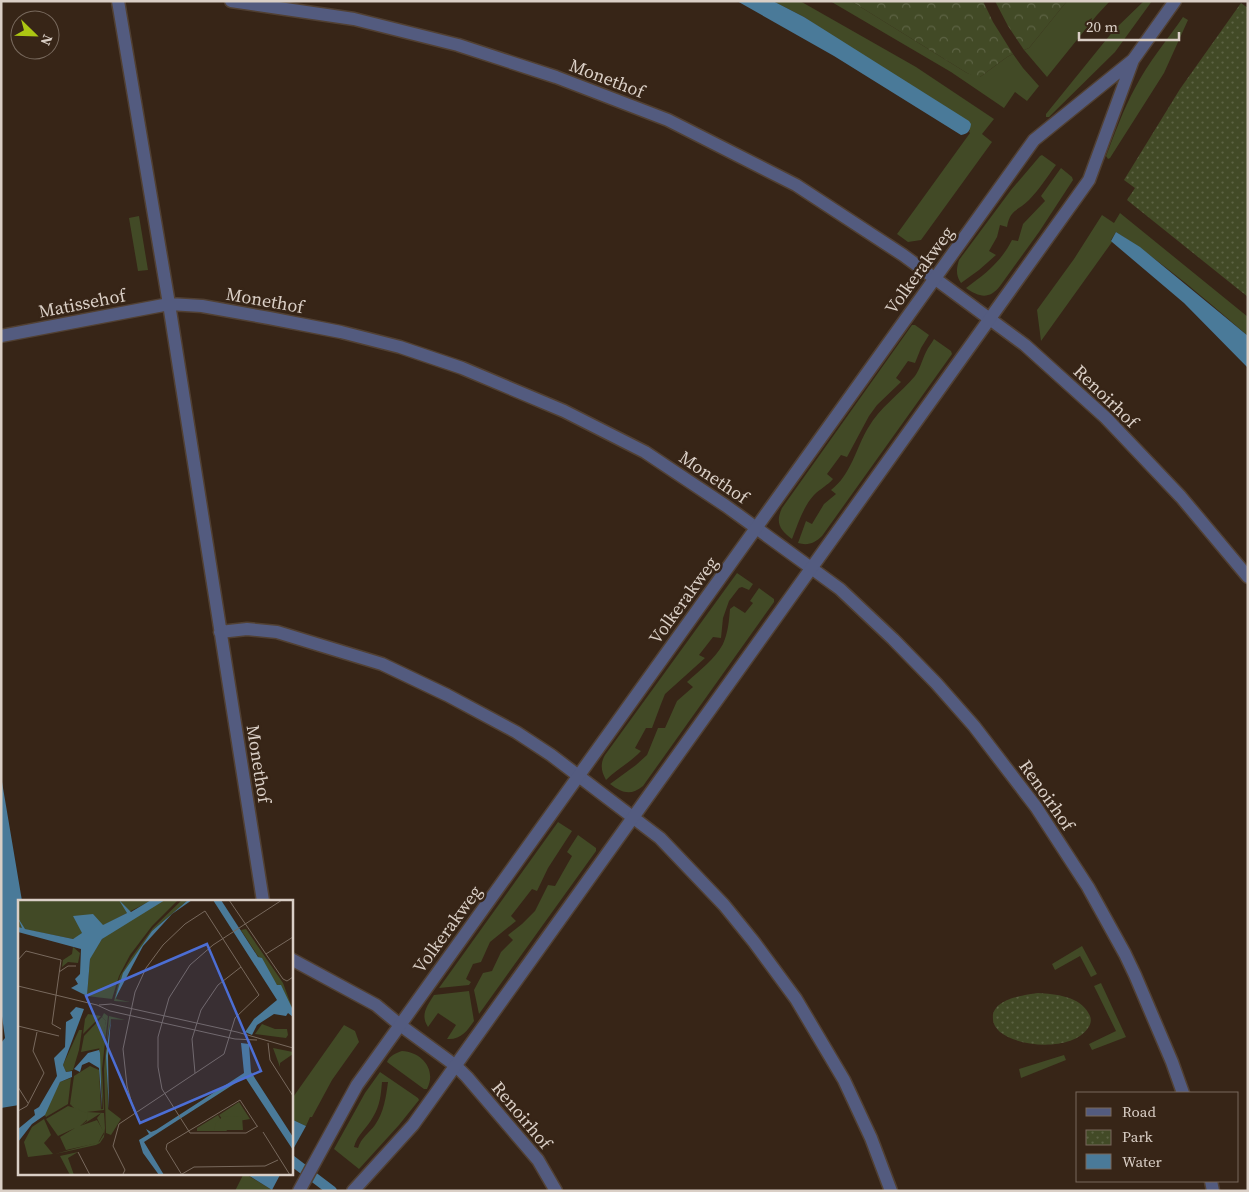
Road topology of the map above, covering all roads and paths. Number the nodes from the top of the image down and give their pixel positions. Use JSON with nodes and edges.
{"nodes":[{"id":1,"x":118,"y":1,"type":"edge"},
{"id":2,"x":231,"y":1,"type":"edge"},
{"id":3,"x":1175,"y":1,"type":"edge"},
{"id":4,"x":1133,"y":60,"type":"junction"},
{"id":5,"x":935,"y":279,"type":"junction"},
{"id":6,"x":169,"y":304,"type":"junction"},
{"id":7,"x":990,"y":319,"type":"junction"},
{"id":8,"x":1,"y":336,"type":"edge"},
{"id":9,"x":756,"y":528,"type":"junction"},
{"id":10,"x":812,"y":568,"type":"junction"},
{"id":11,"x":1248,"y":576,"type":"edge"},
{"id":12,"x":220,"y":632,"type":"junction"},
{"id":13,"x":578,"y":776,"type":"junction"},
{"id":14,"x":633,"y":817,"type":"junction"},
{"id":15,"x":263,"y":900,"type":"edge"},
{"id":16,"x":292,"y":959,"type":"edge"},
{"id":17,"x":400,"y":1026,"type":"junction"},
{"id":18,"x":456,"y":1066,"type":"junction"},
{"id":19,"x":1182,"y":1092,"type":"edge"},
{"id":20,"x":299,"y":1191,"type":"edge"},
{"id":21,"x":353,"y":1191,"type":"edge"},
{"id":22,"x":556,"y":1191,"type":"edge"},
{"id":23,"x":891,"y":1191,"type":"edge"}],
"edges":[{"from":1,"to":6,"type":"street","name":"Monethof"},
{"from":2,"to":5,"type":"street","name":"Monethof"},
{"from":3,"to":4,"type":"street","name":"Volkerakweg"},
{"from":4,"to":5,"type":"street","name":"Volkerakweg"},
{"from":4,"to":7,"type":"street","name":"Volkerakweg"},
{"from":5,"to":7,"type":"street","name":"Monethof"},
{"from":5,"to":9,"type":"street","name":"Volkerakweg"},
{"from":6,"to":8,"type":"street","name":"Matissehof"},
{"from":6,"to":9,"type":"street","name":"Monethof"},
{"from":6,"to":12,"type":"street","name":"Monethof"},
{"from":7,"to":10,"type":"street","name":"Volkerakweg"},
{"from":7,"to":11,"type":"street","name":"Renoirhof"},
{"from":9,"to":10,"type":"street","name":"Monethof"},
{"from":9,"to":13,"type":"street","name":"Volkerakweg"},
{"from":10,"to":14,"type":"street","name":"Volkerakweg"},
{"from":10,"to":19,"type":"street","name":"Renoirhof"},
{"from":12,"to":13,"type":"street"},
{"from":12,"to":15,"type":"street","name":"Monethof"},
{"from":13,"to":14,"type":"street"},
{"from":13,"to":17,"type":"street","name":"Volkerakweg"},
{"from":14,"to":18,"type":"street","name":"Volkerakweg"},
{"from":14,"to":23,"type":"street"},
{"from":16,"to":17,"type":"street"},
{"from":17,"to":18,"type":"street","name":"Renoirhof"},
{"from":17,"to":20,"type":"street","name":"Volkerakweg"},
{"from":18,"to":21,"type":"street","name":"Volkerakweg"},
{"from":18,"to":22,"type":"street","name":"Renoirhof"}]}
